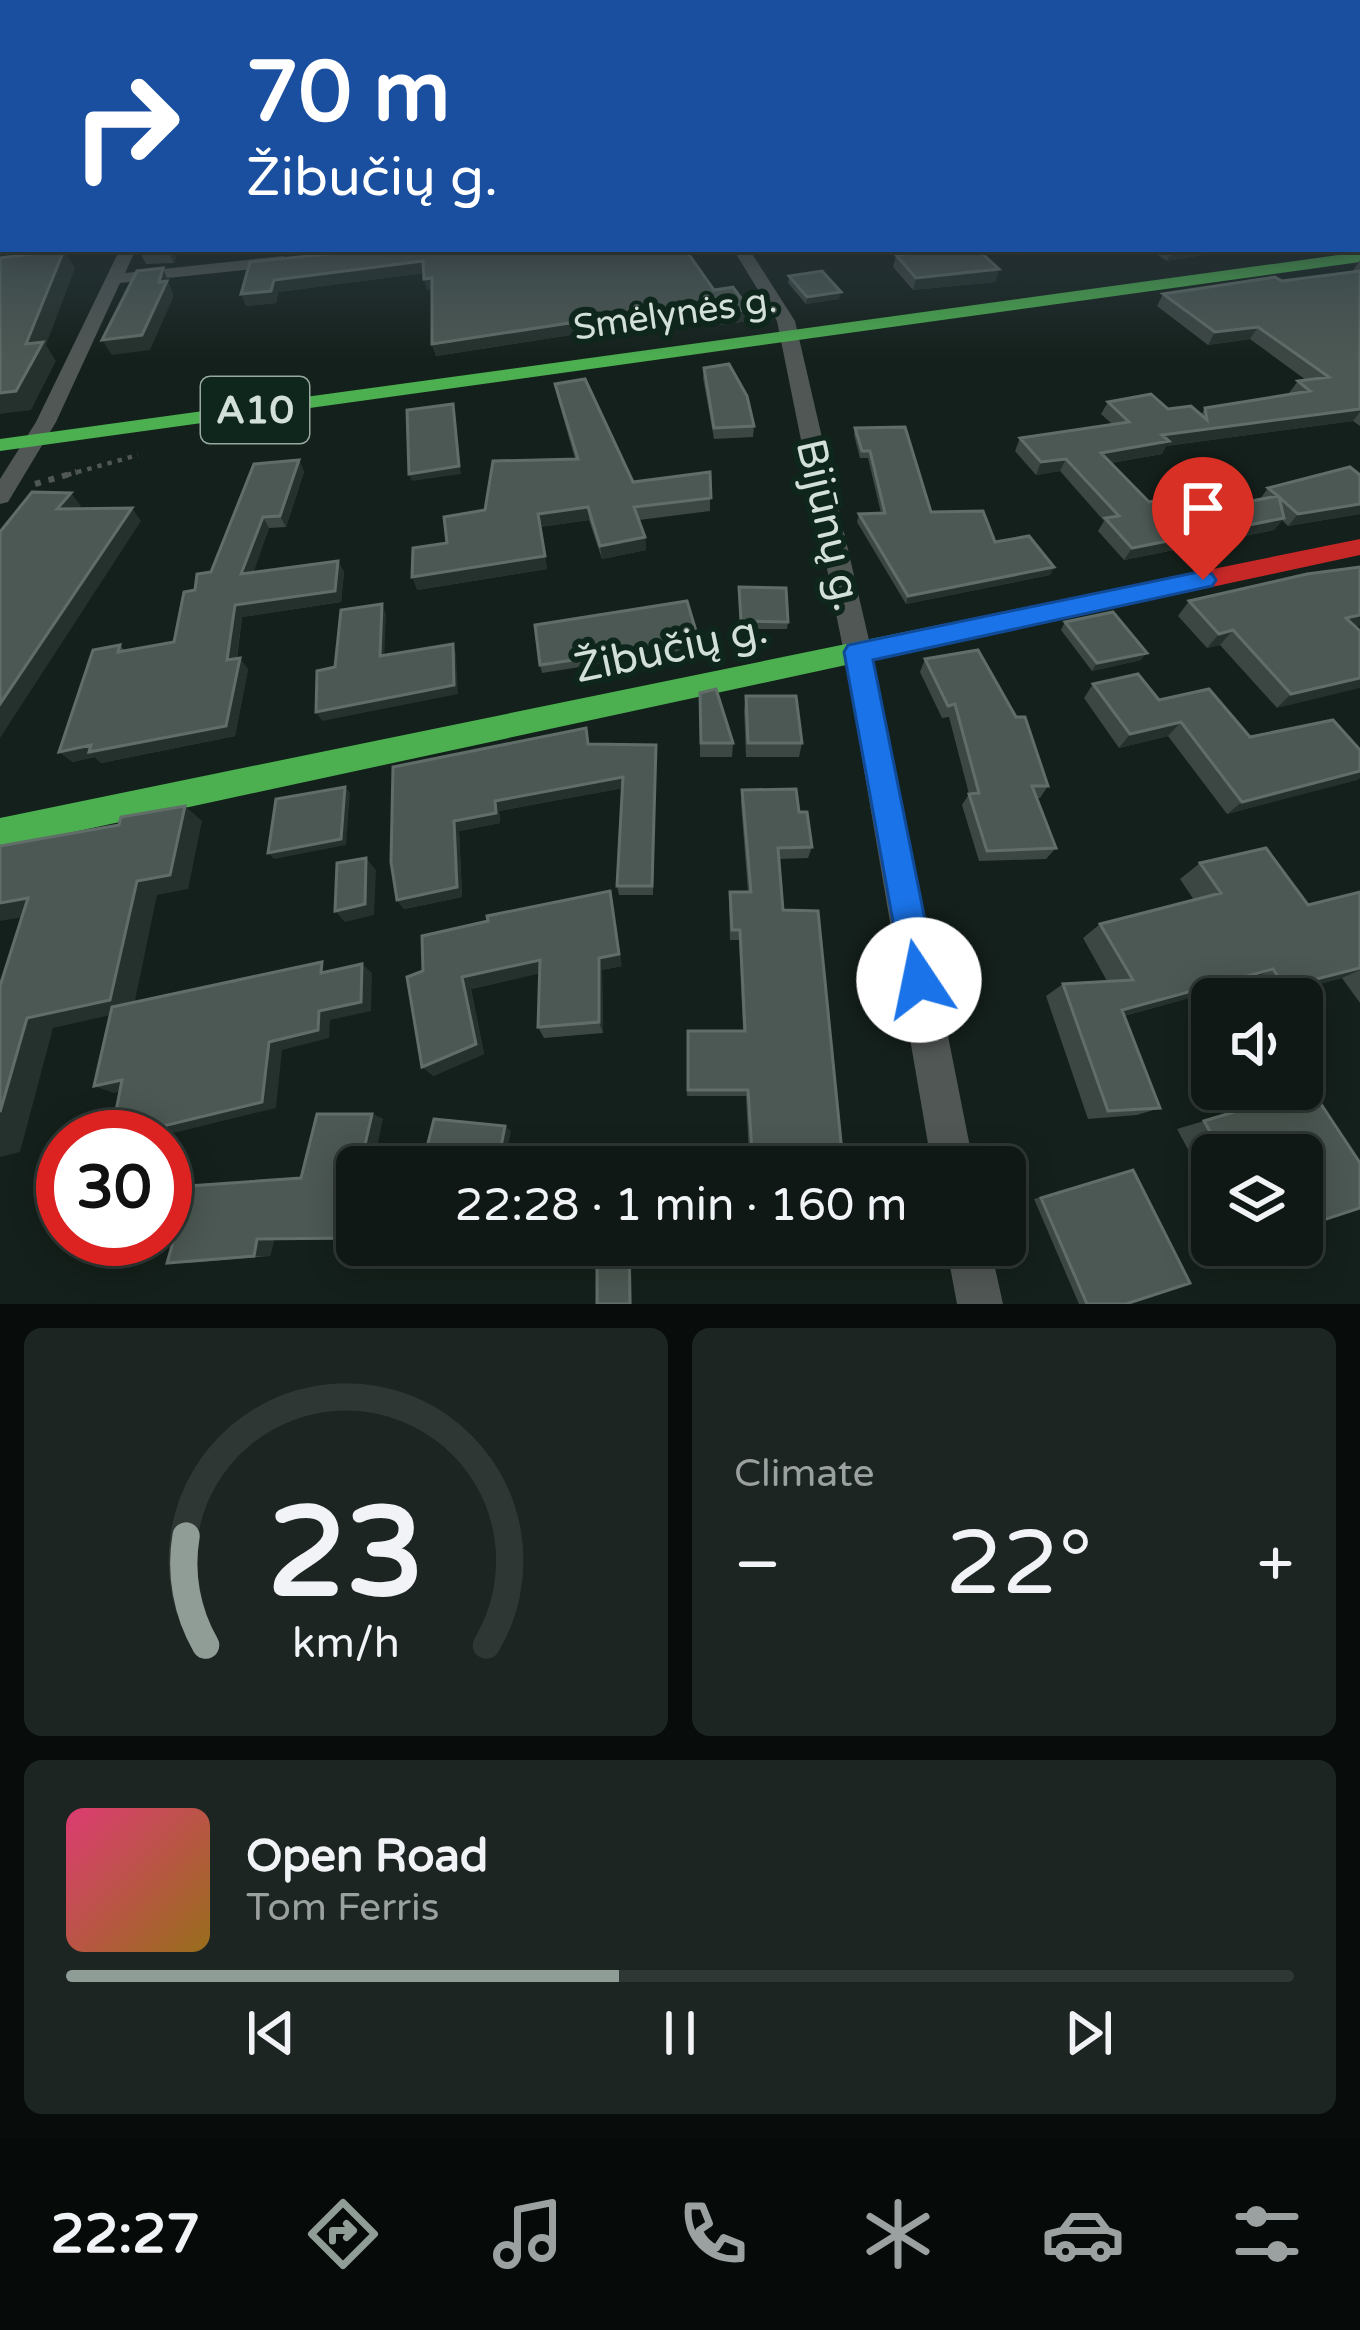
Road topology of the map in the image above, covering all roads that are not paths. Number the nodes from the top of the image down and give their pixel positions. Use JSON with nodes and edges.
{"nodes":[{"id":1,"x":127,"y":252,"type":"edge"},
{"id":2,"x":743,"y":252,"type":"edge"},
{"id":3,"x":1360,"y":257,"type":"edge"},
{"id":4,"x":303,"y":259,"type":"edge"},
{"id":5,"x":114,"y":279,"type":"junction"},
{"id":6,"x":788,"y":335,"type":"junction"},
{"id":7,"x":37,"y":440,"type":"junction"},
{"id":8,"x":0,"y":446,"type":"edge"},
{"id":9,"x":0,"y":497,"type":"edge"},
{"id":10,"x":1360,"y":547,"type":"edge"},
{"id":11,"x":858,"y":652,"type":"junction"},
{"id":12,"x":0,"y":833,"type":"edge"},
{"id":13,"x":949,"y":1146,"type":"edge"},
{"id":14,"x":972,"y":1266,"type":"edge"},
{"id":15,"x":980,"y":1304,"type":"edge"}],
"edges":[{"from":1,"to":5,"type":"street"},
{"from":2,"to":6,"type":"street","name":"Bijūnų g."},
{"from":3,"to":6,"type":"main road","name":"Smėlynės g.","number":"A10"},
{"from":4,"to":5,"type":"street"},
{"from":5,"to":7,"type":"street"},
{"from":6,"to":7,"type":"main road","name":"Smėlynės g.","number":"A10"},
{"from":6,"to":11,"type":"street","name":"Bijūnų g."},
{"from":7,"to":8,"type":"main road","name":"Smėlynės g.","number":"A10"},
{"from":7,"to":9,"type":"street"},
{"from":10,"to":11,"type":"main road","name":"Žibučių g."},
{"from":11,"to":12,"type":"main road","name":"Žibučių g."},
{"from":11,"to":13,"type":"street","name":"Bijūnų g."},
{"from":14,"to":15,"type":"street"}]}
